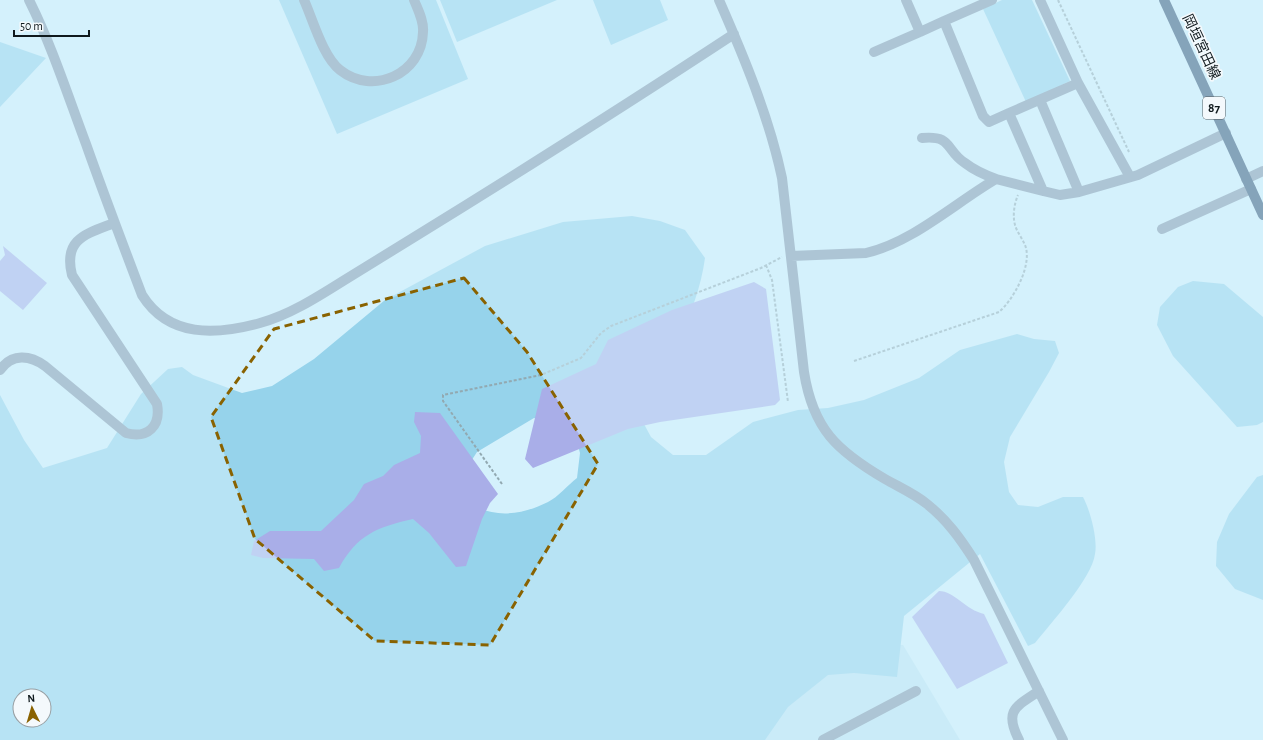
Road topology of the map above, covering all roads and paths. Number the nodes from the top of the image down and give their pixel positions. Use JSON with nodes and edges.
{"nodes":[{"id":1,"x":29,"y":0,"type":"edge"},
{"id":2,"x":304,"y":0,"type":"edge"},
{"id":3,"x":414,"y":0,"type":"edge"},
{"id":4,"x":719,"y":0,"type":"edge"},
{"id":5,"x":906,"y":0,"type":"edge"},
{"id":6,"x":992,"y":0,"type":"edge"},
{"id":7,"x":1040,"y":0,"type":"edge"},
{"id":8,"x":1058,"y":0,"type":"edge"},
{"id":9,"x":1164,"y":0,"type":"edge"},
{"id":10,"x":944,"y":21,"type":"junction"},
{"id":11,"x":920,"y":32,"type":"junction"},
{"id":12,"x":734,"y":34,"type":"junction"},
{"id":13,"x":874,"y":52,"type":"dead end"},
{"id":14,"x":1078,"y":83,"type":"junction"},
{"id":15,"x":1040,"y":100,"type":"junction"},
{"id":16,"x":1009,"y":114,"type":"junction"},
{"id":17,"x":1226,"y":133,"type":"junction"},
{"id":18,"x":922,"y":138,"type":"dead end"},
{"id":19,"x":1130,"y":154,"type":"dead end"},
{"id":20,"x":1263,"y":171,"type":"edge"},
{"id":21,"x":1130,"y":177,"type":"junction"},
{"id":22,"x":996,"y":179,"type":"junction"},
{"id":23,"x":1246,"y":179,"type":"junction"},
{"id":24,"x":1020,"y":186,"type":"junction"},
{"id":25,"x":1251,"y":189,"type":"junction"},
{"id":26,"x":1043,"y":191,"type":"junction"},
{"id":27,"x":1079,"y":192,"type":"junction"},
{"id":28,"x":1263,"y":215,"type":"edge"},
{"id":29,"x":114,"y":223,"type":"junction"},
{"id":30,"x":1162,"y":229,"type":"dead end"},
{"id":31,"x":791,"y":256,"type":"junction"},
{"id":32,"x":766,"y":265,"type":"junction"},
{"id":33,"x":854,"y":361,"type":"dead end"},
{"id":34,"x":0,"y":370,"type":"edge"},
{"id":35,"x":788,"y":402,"type":"dead end"},
{"id":36,"x":502,"y":484,"type":"dead end"},
{"id":37,"x":916,"y":691,"type":"dead end"},
{"id":38,"x":1039,"y":691,"type":"junction"},
{"id":39,"x":823,"y":740,"type":"edge"},
{"id":40,"x":1019,"y":740,"type":"edge"},
{"id":41,"x":1063,"y":740,"type":"edge"}],
"edges":[{"from":1,"to":29,"type":"street"},
{"from":2,"to":3,"type":"street"},
{"from":4,"to":12,"type":"street"},
{"from":5,"to":11,"type":"street"},
{"from":6,"to":10,"type":"street"},
{"from":7,"to":14,"type":"street"},
{"from":8,"to":19,"type":"path"},
{"from":9,"to":17,"type":"main road","name":"岡垣宮田線","number":"87"},
{"from":10,"to":11,"type":"street"},
{"from":10,"to":16,"type":"street"},
{"from":11,"to":13,"type":"street"},
{"from":12,"to":29,"type":"street"},
{"from":12,"to":31,"type":"street"},
{"from":14,"to":15,"type":"street"},
{"from":14,"to":21,"type":"street"},
{"from":15,"to":16,"type":"street"},
{"from":15,"to":27,"type":"street"},
{"from":16,"to":26,"type":"street"},
{"from":17,"to":21,"type":"street"},
{"from":17,"to":23,"type":"main road","name":"岡垣宮田線","number":"87"},
{"from":18,"to":22,"type":"street"},
{"from":20,"to":23,"type":"street"},
{"from":21,"to":27,"type":"street"},
{"from":22,"to":24,"type":"street"},
{"from":22,"to":31,"type":"street"},
{"from":23,"to":25,"type":"main road","name":"岡垣宮田線","number":"87"},
{"from":24,"to":26,"type":"street"},
{"from":24,"to":33,"type":"path"},
{"from":25,"to":28,"type":"main road","name":"岡垣宮田線","number":"87"},
{"from":25,"to":30,"type":"street"},
{"from":26,"to":27,"type":"street"},
{"from":29,"to":34,"type":"street"},
{"from":31,"to":32,"type":"path"},
{"from":31,"to":38,"type":"street"},
{"from":32,"to":35,"type":"path"},
{"from":32,"to":36,"type":"path"},
{"from":37,"to":39,"type":"street"},
{"from":38,"to":40,"type":"street"},
{"from":38,"to":41,"type":"street"}]}
